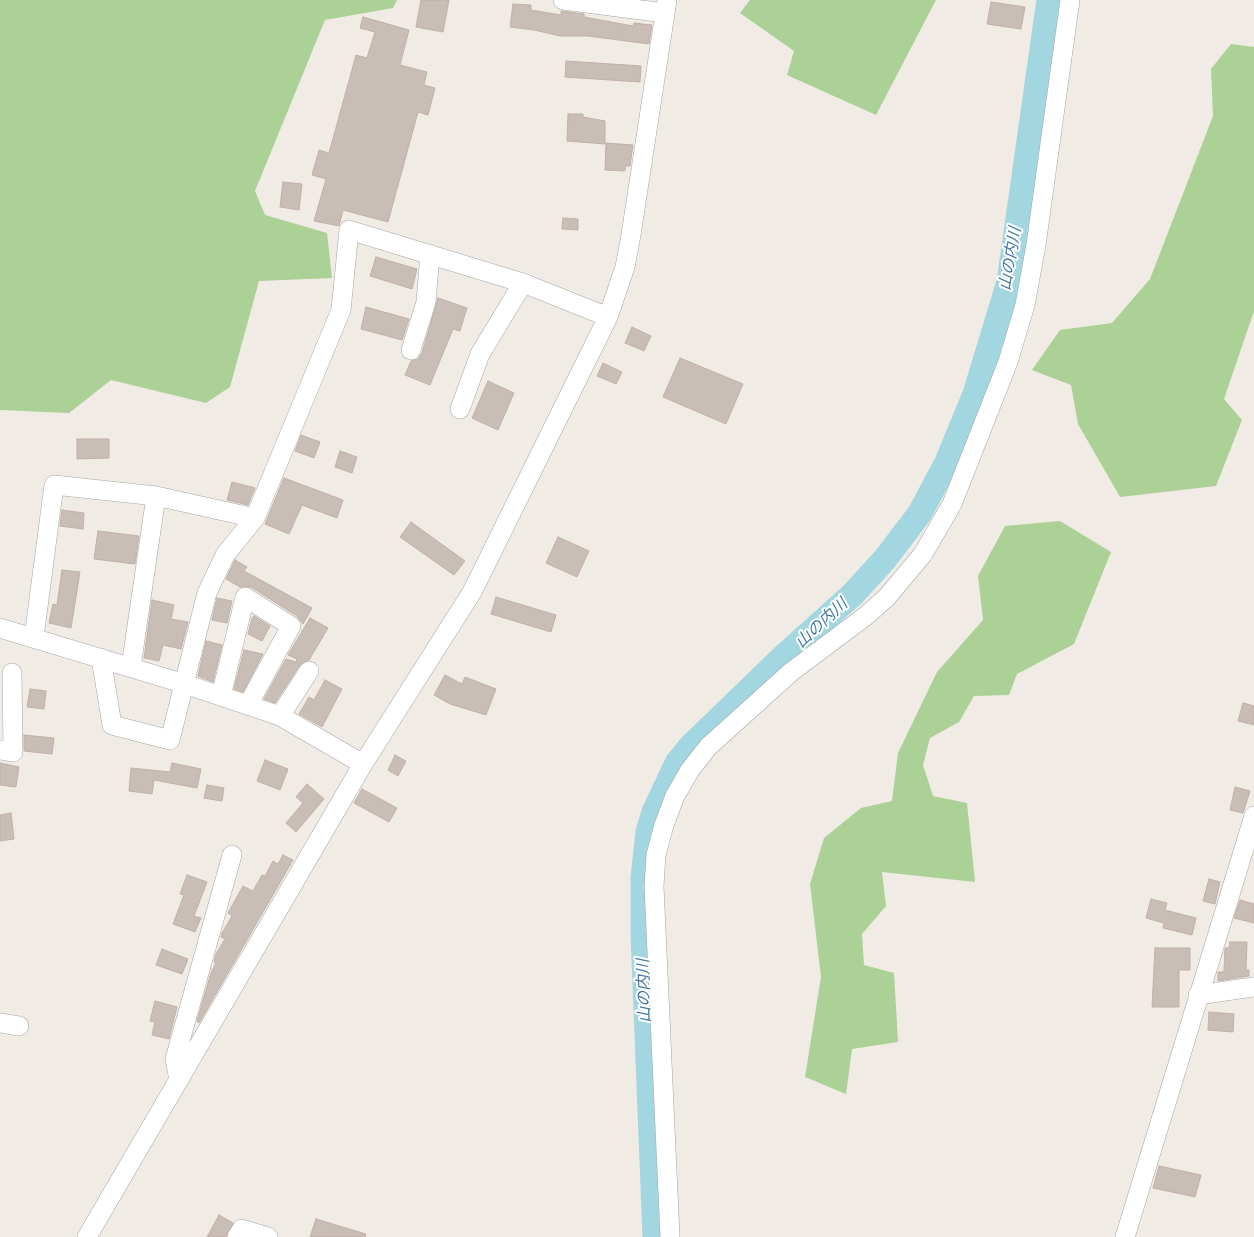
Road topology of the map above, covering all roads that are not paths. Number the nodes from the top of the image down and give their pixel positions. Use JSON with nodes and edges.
{"nodes":[{"id":1,"x":563,"y":0,"type":"edge"},
{"id":2,"x":1070,"y":0,"type":"edge"},
{"id":3,"x":666,"y":7,"type":"edge"},
{"id":4,"x":430,"y":254,"type":"junction"},
{"id":5,"x":523,"y":283,"type":"junction"},
{"id":6,"x":608,"y":318,"type":"junction"},
{"id":7,"x":411,"y":350,"type":"dead end"},
{"id":8,"x":460,"y":409,"type":"dead end"},
{"id":9,"x":156,"y":496,"type":"junction"},
{"id":10,"x":255,"y":518,"type":"junction"},
{"id":11,"x":0,"y":628,"type":"edge"},
{"id":12,"x":34,"y":637,"type":"junction"},
{"id":13,"x":102,"y":658,"type":"junction"},
{"id":14,"x":131,"y":667,"type":"junction"},
{"id":15,"x":309,"y":671,"type":"dead end"},
{"id":16,"x":12,"y":674,"type":"dead end"},
{"id":17,"x":185,"y":684,"type":"junction"},
{"id":18,"x":221,"y":696,"type":"junction"},
{"id":19,"x":248,"y":705,"type":"junction"},
{"id":20,"x":6,"y":708,"type":"edge"},
{"id":21,"x":280,"y":716,"type":"junction"},
{"id":22,"x":0,"y":750,"type":"edge"},
{"id":23,"x":363,"y":764,"type":"junction"},
{"id":24,"x":1254,"y":816,"type":"edge"},
{"id":25,"x":232,"y":855,"type":"dead end"},
{"id":26,"x":1254,"y":987,"type":"edge"},
{"id":27,"x":1198,"y":995,"type":"junction"},
{"id":28,"x":0,"y":1023,"type":"edge"},
{"id":29,"x":19,"y":1026,"type":"dead end"},
{"id":30,"x":178,"y":1080,"type":"junction"},
{"id":31,"x":87,"y":1237,"type":"edge"},
{"id":32,"x":237,"y":1237,"type":"edge"},
{"id":33,"x":268,"y":1237,"type":"edge"},
{"id":34,"x":670,"y":1237,"type":"edge"},
{"id":35,"x":1125,"y":1237,"type":"edge"}],
"edges":[{"from":1,"to":3,"type":"street"},
{"from":2,"to":34,"type":"street"},
{"from":3,"to":6,"type":"street"},
{"from":4,"to":5,"type":"street"},
{"from":4,"to":7,"type":"street"},
{"from":4,"to":10,"type":"street"},
{"from":5,"to":6,"type":"street"},
{"from":5,"to":8,"type":"street"},
{"from":6,"to":23,"type":"street"},
{"from":9,"to":10,"type":"street"},
{"from":9,"to":12,"type":"street"},
{"from":9,"to":14,"type":"street"},
{"from":10,"to":17,"type":"street"},
{"from":11,"to":12,"type":"street"},
{"from":12,"to":13,"type":"street"},
{"from":13,"to":14,"type":"street"},
{"from":13,"to":17,"type":"street"},
{"from":14,"to":17,"type":"street"},
{"from":15,"to":21,"type":"street"},
{"from":16,"to":20,"type":"street"},
{"from":17,"to":18,"type":"street"},
{"from":18,"to":19,"type":"street"},
{"from":18,"to":19,"type":"street"},
{"from":19,"to":21,"type":"street"},
{"from":20,"to":22,"type":"street"},
{"from":21,"to":23,"type":"street"},
{"from":23,"to":30,"type":"street"},
{"from":24,"to":27,"type":"street"},
{"from":25,"to":30,"type":"street"},
{"from":26,"to":27,"type":"street"},
{"from":27,"to":35,"type":"street"},
{"from":28,"to":29,"type":"street"},
{"from":30,"to":31,"type":"street"},
{"from":32,"to":33,"type":"street"}]}
